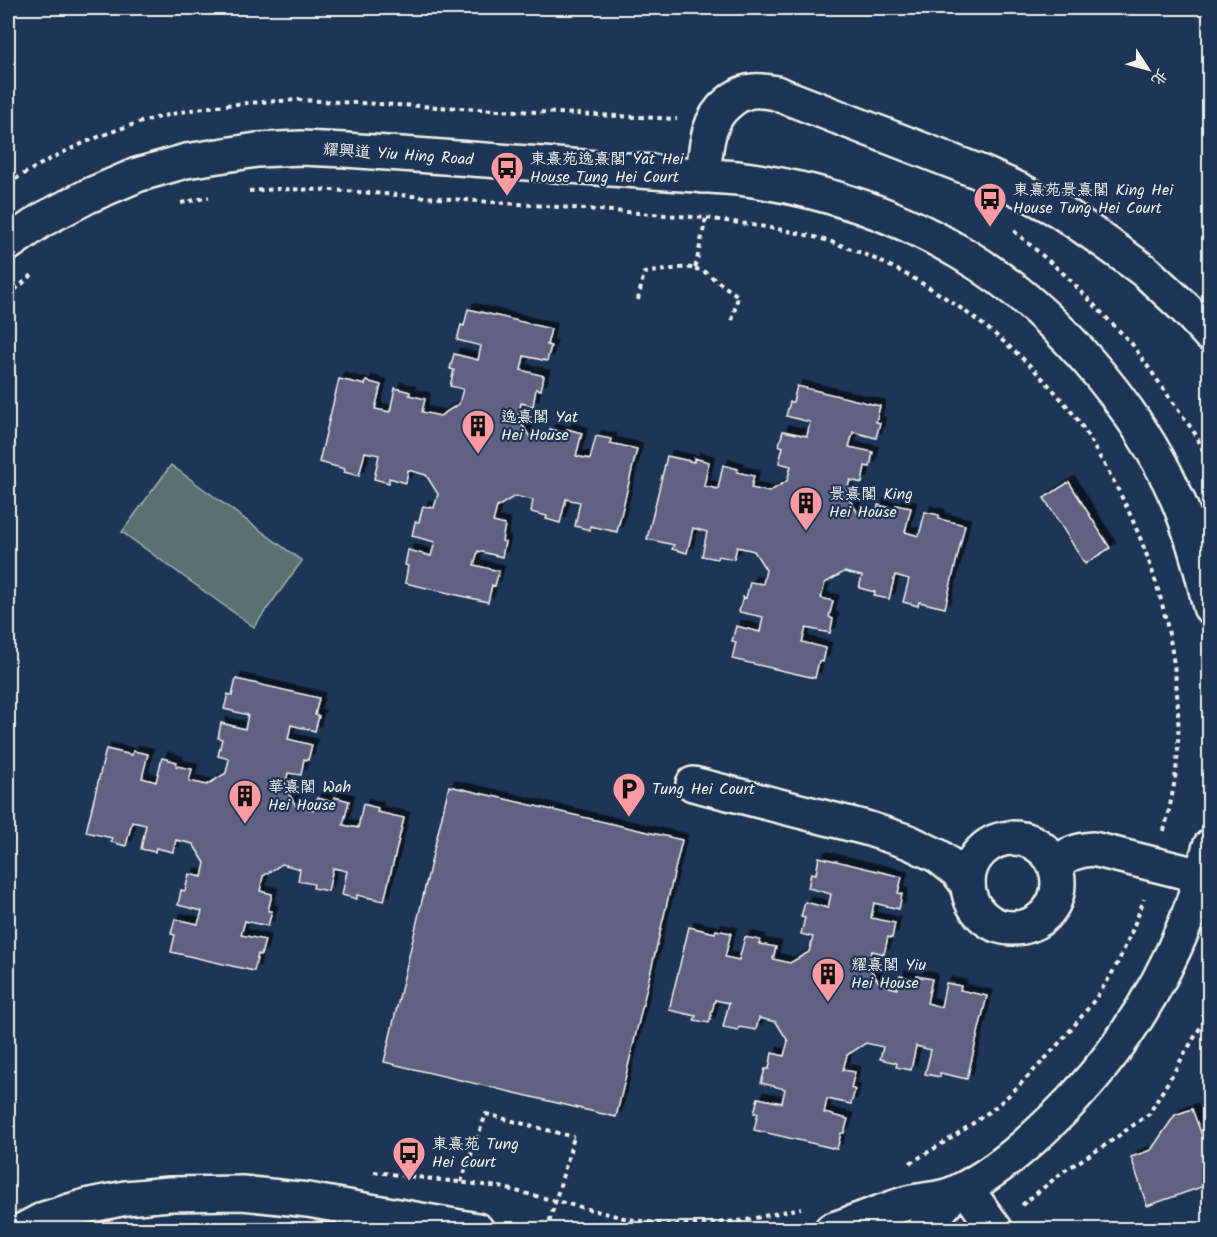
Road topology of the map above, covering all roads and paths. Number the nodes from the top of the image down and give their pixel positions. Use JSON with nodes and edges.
{"nodes":[{"id":1,"x":703,"y":176,"type":"junction"},
{"id":2,"x":247,"y":191,"type":"dead end"},
{"id":3,"x":215,"y":196,"type":"dead end"},
{"id":4,"x":180,"y":204,"type":"dead end"},
{"id":5,"x":706,"y":218,"type":"junction"},
{"id":6,"x":8,"y":244,"type":"edge"},
{"id":7,"x":695,"y":269,"type":"junction"},
{"id":8,"x":38,"y":271,"type":"dead end"},
{"id":9,"x":8,"y":296,"type":"edge"},
{"id":10,"x":638,"y":300,"type":"dead end"},
{"id":11,"x":732,"y":321,"type":"dead end"},
{"id":12,"x":1209,"y":335,"type":"edge"},
{"id":13,"x":1209,"y":607,"type":"edge"},
{"id":14,"x":693,"y":784,"type":"dead end"},
{"id":15,"x":866,"y":828,"type":"junction"},
{"id":16,"x":994,"y":842,"type":"junction"},
{"id":17,"x":1205,"y":861,"type":"edge"},
{"id":18,"x":1054,"y":863,"type":"junction"},
{"id":19,"x":1157,"y":865,"type":"junction"},
{"id":20,"x":968,"y":885,"type":"junction"},
{"id":21,"x":1209,"y":1011,"type":"edge"},
{"id":22,"x":904,"y":1167,"type":"dead end"},
{"id":23,"x":369,"y":1171,"type":"dead end"},
{"id":24,"x":461,"y":1182,"type":"junction"},
{"id":25,"x":960,"y":1191,"type":"junction"},
{"id":26,"x":821,"y":1217,"type":"edge"},
{"id":27,"x":393,"y":1222,"type":"edge"},
{"id":28,"x":995,"y":1228,"type":"edge"},
{"id":29,"x":23,"y":1230,"type":"edge"},
{"id":30,"x":477,"y":1230,"type":"edge"},
{"id":31,"x":548,"y":1230,"type":"edge"},
{"id":32,"x":924,"y":1230,"type":"edge"}],
"edges":[{"from":1,"to":6,"type":"street","name":"耀興道 Yiu Hing Road"},
{"from":1,"to":12,"type":"street"},
{"from":1,"to":13,"type":"street","name":"耀興道 Yiu Hing Road"},
{"from":2,"to":5,"type":"path"},
{"from":3,"to":4,"type":"path"},
{"from":5,"to":7,"type":"path"},
{"from":5,"to":19,"type":"path"},
{"from":7,"to":10,"type":"path"},
{"from":7,"to":11,"type":"path"},
{"from":8,"to":9,"type":"path"},
{"from":14,"to":15,"type":"street"},
{"from":15,"to":16,"type":"street"},
{"from":15,"to":20,"type":"street"},
{"from":16,"to":18,"type":"street"},
{"from":16,"to":20,"type":"street"},
{"from":17,"to":19,"type":"street"},
{"from":17,"to":25,"type":"street"},
{"from":18,"to":19,"type":"street"},
{"from":18,"to":20,"type":"street"},
{"from":19,"to":22,"type":"path"},
{"from":21,"to":28,"type":"path"},
{"from":23,"to":24,"type":"path"},
{"from":24,"to":26,"type":"path"},
{"from":24,"to":31,"type":"path","bridge":true},
{"from":25,"to":26,"type":"street"},
{"from":25,"to":28,"type":"street"},
{"from":25,"to":32,"type":"street"},
{"from":27,"to":29,"type":"street"},
{"from":27,"to":30,"type":"street"}]}
